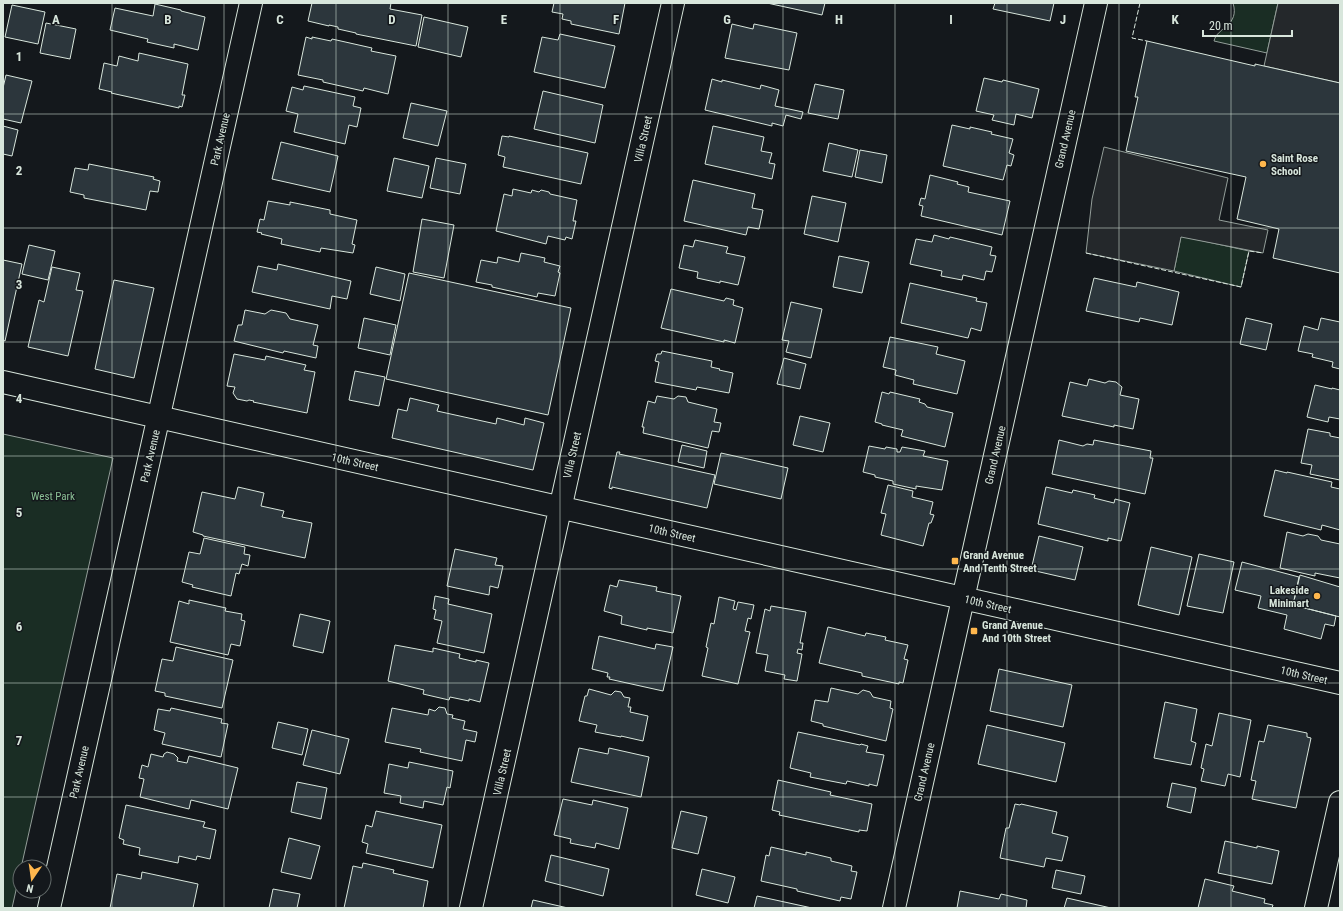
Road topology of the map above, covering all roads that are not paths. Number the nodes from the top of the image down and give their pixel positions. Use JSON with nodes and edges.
{"nodes":[{"id":1,"x":251,"y":3,"type":"edge"},
{"id":2,"x":673,"y":3,"type":"edge"},
{"id":3,"x":1096,"y":3,"type":"edge"},
{"id":4,"x":3,"y":382,"type":"edge"},
{"id":5,"x":158,"y":417,"type":"junction"},
{"id":6,"x":561,"y":508,"type":"junction"},
{"id":7,"x":963,"y":598,"type":"junction"},
{"id":8,"x":1340,"y":683,"type":"edge"},
{"id":9,"x":1340,"y":802,"type":"edge"},
{"id":10,"x":49,"y":908,"type":"edge"},
{"id":11,"x":471,"y":908,"type":"edge"},
{"id":12,"x":894,"y":908,"type":"edge"},
{"id":13,"x":1316,"y":908,"type":"edge"}],
"edges":[{"from":1,"to":5,"type":"street","name":"Park Avenue"},
{"from":2,"to":6,"type":"street","name":"Villa Street"},
{"from":3,"to":7,"type":"street","name":"Grand Avenue"},
{"from":4,"to":5,"type":"street","name":"10th Street"},
{"from":5,"to":6,"type":"street","name":"10th Street"},
{"from":5,"to":10,"type":"street","name":"Park Avenue"},
{"from":6,"to":7,"type":"street","name":"10th Street"},
{"from":6,"to":11,"type":"street","name":"Villa Street"},
{"from":7,"to":8,"type":"street","name":"10th Street"},
{"from":7,"to":12,"type":"street","name":"Grand Avenue"},
{"from":9,"to":13,"type":"street"}]}
